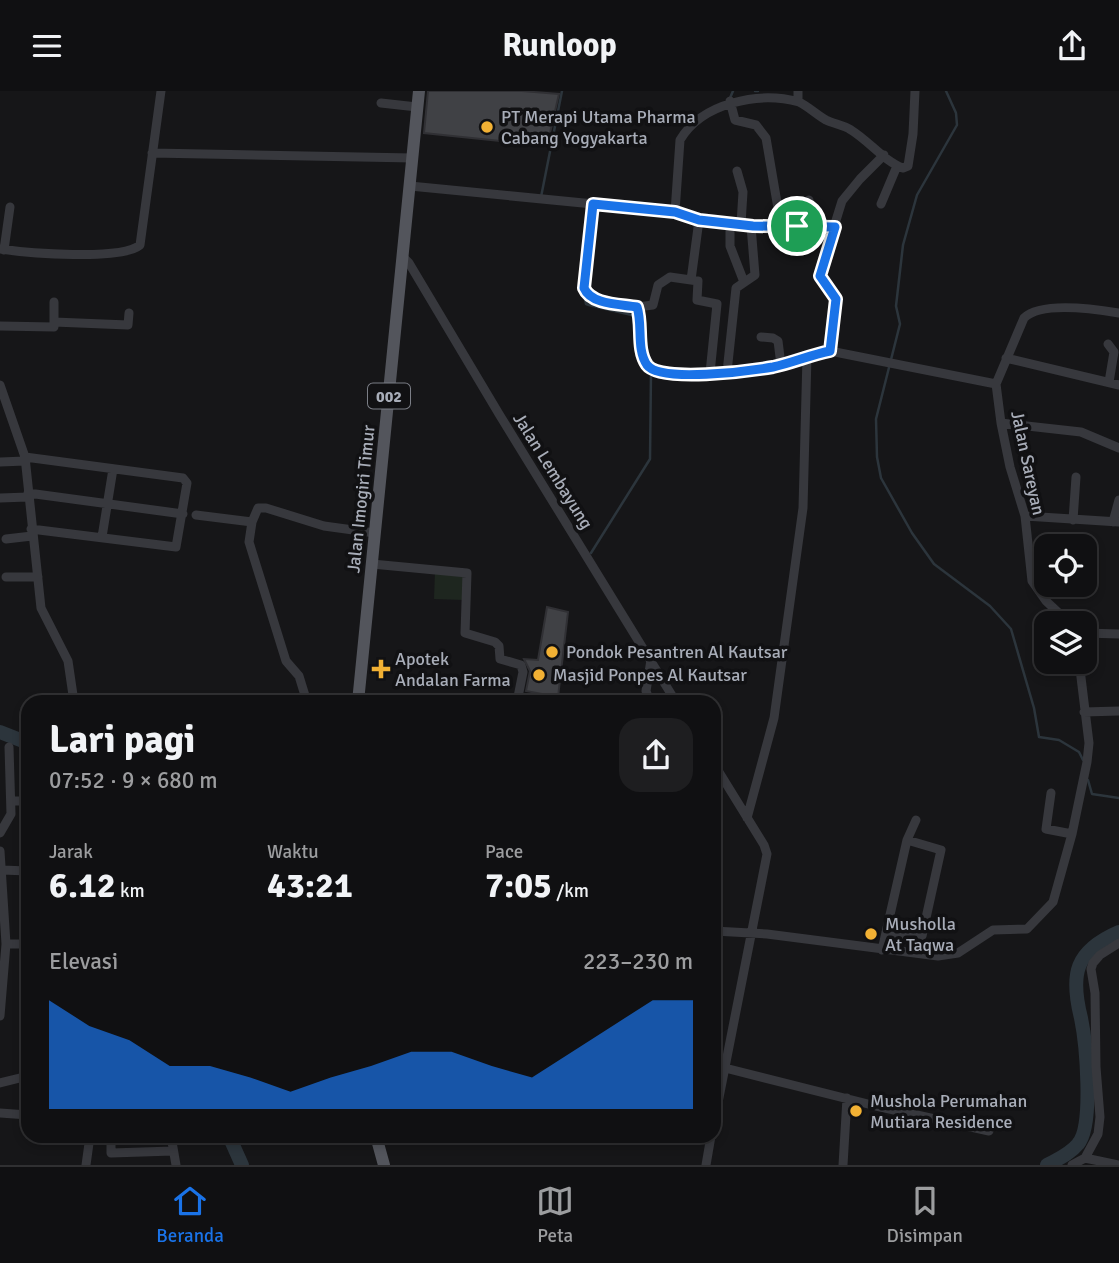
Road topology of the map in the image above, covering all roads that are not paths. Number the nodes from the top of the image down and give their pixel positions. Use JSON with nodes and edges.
{"nodes":[{"id":1,"x":160,"y":91,"type":"edge"},
{"id":2,"x":419,"y":91,"type":"edge"},
{"id":3,"x":797,"y":91,"type":"edge"},
{"id":4,"x":915,"y":91,"type":"edge"},
{"id":5,"x":730,"y":101,"type":"junction"},
{"id":6,"x":798,"y":101,"type":"junction"},
{"id":7,"x":381,"y":103,"type":"dead end"},
{"id":8,"x":417,"y":107,"type":"junction"},
{"id":9,"x":152,"y":153,"type":"junction"},
{"id":10,"x":884,"y":155,"type":"junction"},
{"id":11,"x":413,"y":158,"type":"junction"},
{"id":12,"x":897,"y":166,"type":"junction"},
{"id":13,"x":737,"y":171,"type":"dead end"},
{"id":14,"x":410,"y":186,"type":"junction"},
{"id":15,"x":809,"y":200,"type":"dead end"},
{"id":16,"x":593,"y":204,"type":"junction"},
{"id":17,"x":881,"y":204,"type":"dead end"},
{"id":18,"x":10,"y":207,"type":"dead end"},
{"id":19,"x":675,"y":212,"type":"junction"},
{"id":20,"x":699,"y":220,"type":"junction"},
{"id":21,"x":730,"y":222,"type":"junction"},
{"id":22,"x":746,"y":225,"type":"junction"},
{"id":23,"x":781,"y":226,"type":"junction"},
{"id":24,"x":808,"y":226,"type":"junction"},
{"id":25,"x":835,"y":227,"type":"junction"},
{"id":26,"x":2,"y":250,"type":"edge"},
{"id":27,"x":403,"y":257,"type":"junction"},
{"id":28,"x":691,"y":280,"type":"junction"},
{"id":29,"x":744,"y":282,"type":"junction"},
{"id":30,"x":54,"y":302,"type":"dead end"},
{"id":31,"x":717,"y":304,"type":"junction"},
{"id":32,"x":733,"y":305,"type":"junction"},
{"id":33,"x":637,"y":307,"type":"junction"},
{"id":34,"x":129,"y":313,"type":"dead end"},
{"id":35,"x":1119,"y":313,"type":"edge"},
{"id":36,"x":54,"y":322,"type":"junction"},
{"id":37,"x":0,"y":326,"type":"edge"},
{"id":38,"x":761,"y":337,"type":"dead end"},
{"id":39,"x":1108,"y":344,"type":"dead end"},
{"id":40,"x":830,"y":351,"type":"junction"},
{"id":41,"x":807,"y":356,"type":"junction"},
{"id":42,"x":1006,"y":359,"type":"junction"},
{"id":43,"x":781,"y":365,"type":"junction"},
{"id":44,"x":727,"y":372,"type":"junction"},
{"id":45,"x":710,"y":373,"type":"junction"},
{"id":46,"x":1109,"y":382,"type":"junction"},
{"id":47,"x":996,"y":384,"type":"junction"},
{"id":48,"x":0,"y":385,"type":"edge"},
{"id":49,"x":1119,"y":385,"type":"edge"},
{"id":50,"x":1001,"y":423,"type":"junction"},
{"id":51,"x":1119,"y":447,"type":"edge"},
{"id":52,"x":25,"y":459,"type":"junction"},
{"id":53,"x":0,"y":462,"type":"edge"},
{"id":54,"x":113,"y":469,"type":"junction"},
{"id":55,"x":1076,"y":477,"type":"dead end"},
{"id":56,"x":28,"y":495,"type":"junction"},
{"id":57,"x":0,"y":498,"type":"edge"},
{"id":58,"x":1119,"y":500,"type":"edge"},
{"id":59,"x":107,"y":504,"type":"junction"},
{"id":60,"x":183,"y":514,"type":"junction"},
{"id":61,"x":196,"y":515,"type":"dead end"},
{"id":62,"x":1025,"y":516,"type":"junction"},
{"id":63,"x":1073,"y":520,"type":"junction"},
{"id":64,"x":252,"y":522,"type":"junction"},
{"id":65,"x":1116,"y":522,"type":"edge"},
{"id":66,"x":32,"y":532,"type":"junction"},
{"id":67,"x":375,"y":533,"type":"junction"},
{"id":68,"x":102,"y":537,"type":"junction"},
{"id":69,"x":6,"y":539,"type":"dead end"},
{"id":70,"x":372,"y":564,"type":"junction"},
{"id":71,"x":6,"y":577,"type":"dead end"},
{"id":72,"x":38,"y":577,"type":"junction"},
{"id":73,"x":1056,"y":611,"type":"edge"},
{"id":74,"x":1097,"y":633,"type":"edge"},
{"id":75,"x":1119,"y":634,"type":"edge"},
{"id":76,"x":650,"y":660,"type":"junction"},
{"id":77,"x":1080,"y":674,"type":"edge"},
{"id":78,"x":73,"y":695,"type":"edge"},
{"id":79,"x":305,"y":695,"type":"edge"},
{"id":80,"x":359,"y":695,"type":"edge"},
{"id":81,"x":518,"y":695,"type":"edge"},
{"id":82,"x":647,"y":695,"type":"edge"},
{"id":83,"x":672,"y":695,"type":"edge"},
{"id":84,"x":1119,"y":711,"type":"edge"},
{"id":85,"x":1084,"y":712,"type":"junction"},
{"id":86,"x":9,"y":747,"type":"dead end"},
{"id":87,"x":721,"y":775,"type":"edge"},
{"id":88,"x":1051,"y":793,"type":"dead end"},
{"id":89,"x":11,"y":801,"type":"junction"},
{"id":90,"x":21,"y":801,"type":"edge"},
{"id":91,"x":747,"y":818,"type":"junction"},
{"id":92,"x":916,"y":820,"type":"dead end"},
{"id":93,"x":0,"y":833,"type":"edge"},
{"id":94,"x":1072,"y":835,"type":"junction"},
{"id":95,"x":907,"y":840,"type":"junction"},
{"id":96,"x":0,"y":851,"type":"edge"},
{"id":97,"x":2,"y":870,"type":"junction"},
{"id":98,"x":21,"y":871,"type":"edge"},
{"id":99,"x":3,"y":924,"type":"edge"},
{"id":100,"x":721,"y":931,"type":"edge"},
{"id":101,"x":751,"y":932,"type":"junction"},
{"id":102,"x":886,"y":932,"type":"junction"},
{"id":103,"x":6,"y":944,"type":"junction"},
{"id":104,"x":21,"y":944,"type":"edge"},
{"id":105,"x":1118,"y":944,"type":"edge"},
{"id":106,"x":882,"y":950,"type":"junction"},
{"id":107,"x":2,"y":982,"type":"edge"},
{"id":108,"x":0,"y":1016,"type":"edge"},
{"id":109,"x":725,"y":1068,"type":"junction"},
{"id":110,"x":21,"y":1078,"type":"edge"},
{"id":111,"x":0,"y":1083,"type":"edge"},
{"id":112,"x":721,"y":1088,"type":"edge"},
{"id":113,"x":847,"y":1098,"type":"junction"},
{"id":114,"x":0,"y":1114,"type":"edge"},
{"id":115,"x":21,"y":1115,"type":"edge"},
{"id":116,"x":989,"y":1131,"type":"dead end"},
{"id":117,"x":89,"y":1143,"type":"edge"},
{"id":118,"x":111,"y":1143,"type":"edge"},
{"id":119,"x":172,"y":1143,"type":"edge"},
{"id":120,"x":378,"y":1143,"type":"edge"},
{"id":121,"x":710,"y":1143,"type":"edge"},
{"id":122,"x":173,"y":1151,"type":"junction"},
{"id":123,"x":1086,"y":1158,"type":"junction"},
{"id":124,"x":86,"y":1165,"type":"edge"},
{"id":125,"x":176,"y":1165,"type":"edge"},
{"id":126,"x":384,"y":1165,"type":"edge"},
{"id":127,"x":706,"y":1165,"type":"edge"},
{"id":128,"x":843,"y":1165,"type":"edge"},
{"id":129,"x":1072,"y":1165,"type":"edge"},
{"id":130,"x":1118,"y":1165,"type":"edge"}],
"edges":[{"from":1,"to":9,"type":"street"},
{"from":2,"to":8,"type":"main road","name":"Jalan Imogiri Timur","number":"002"},
{"from":3,"to":6,"type":"street"},
{"from":4,"to":12,"type":"street"},
{"from":5,"to":6,"type":"street"},
{"from":5,"to":19,"type":"street"},
{"from":5,"to":23,"type":"street"},
{"from":6,"to":10,"type":"street"},
{"from":7,"to":8,"type":"street"},
{"from":8,"to":11,"type":"main road","name":"Jalan Imogiri Timur","number":"002"},
{"from":9,"to":11,"type":"street"},
{"from":9,"to":26,"type":"street"},
{"from":10,"to":12,"type":"street"},
{"from":10,"to":25,"type":"street"},
{"from":11,"to":14,"type":"main road","name":"Jalan Imogiri Timur","number":"002"},
{"from":12,"to":17,"type":"street"},
{"from":13,"to":22,"type":"street"},
{"from":14,"to":16,"type":"street"},
{"from":14,"to":27,"type":"main road","name":"Jalan Imogiri Timur","number":"002"},
{"from":15,"to":24,"type":"street"},
{"from":16,"to":19,"type":"street"},
{"from":16,"to":33,"type":"street"},
{"from":18,"to":26,"type":"street"},
{"from":19,"to":20,"type":"street"},
{"from":20,"to":21,"type":"street"},
{"from":20,"to":28,"type":"street"},
{"from":21,"to":22,"type":"street"},
{"from":21,"to":29,"type":"street"},
{"from":22,"to":23,"type":"street"},
{"from":22,"to":29,"type":"street"},
{"from":23,"to":24,"type":"street"},
{"from":24,"to":25,"type":"street"},
{"from":25,"to":40,"type":"street"},
{"from":27,"to":67,"type":"main road","name":"Jalan Imogiri Timur","number":"002"},
{"from":27,"to":76,"type":"street","name":"Jalan Lembayung"},
{"from":28,"to":31,"type":"street"},
{"from":28,"to":33,"type":"street"},
{"from":29,"to":32,"type":"street"},
{"from":30,"to":36,"type":"street"},
{"from":31,"to":32,"type":"street"},
{"from":31,"to":45,"type":"street"},
{"from":32,"to":44,"type":"street"},
{"from":33,"to":45,"type":"street"},
{"from":34,"to":36,"type":"street"},
{"from":35,"to":42,"type":"street","name":"Jalan Sareyan"},
{"from":36,"to":37,"type":"street"},
{"from":38,"to":43,"type":"street"},
{"from":39,"to":46,"type":"street"},
{"from":40,"to":41,"type":"street"},
{"from":40,"to":47,"type":"street"},
{"from":41,"to":43,"type":"street"},
{"from":41,"to":91,"type":"street"},
{"from":42,"to":46,"type":"street"},
{"from":42,"to":47,"type":"street","name":"Jalan Sareyan"},
{"from":43,"to":44,"type":"street"},
{"from":44,"to":45,"type":"street"},
{"from":46,"to":49,"type":"street"},
{"from":47,"to":50,"type":"street","name":"Jalan Sareyan"},
{"from":48,"to":52,"type":"street"},
{"from":50,"to":51,"type":"street"},
{"from":50,"to":62,"type":"street","name":"Jalan Sareyan"},
{"from":52,"to":53,"type":"street"},
{"from":52,"to":54,"type":"street"},
{"from":52,"to":56,"type":"street"},
{"from":54,"to":59,"type":"street"},
{"from":54,"to":60,"type":"street"},
{"from":55,"to":63,"type":"street"},
{"from":56,"to":57,"type":"street"},
{"from":56,"to":59,"type":"street"},
{"from":56,"to":66,"type":"street"},
{"from":58,"to":65,"type":"street"},
{"from":59,"to":60,"type":"street"},
{"from":59,"to":68,"type":"street"},
{"from":60,"to":68,"type":"street"},
{"from":61,"to":64,"type":"street"},
{"from":62,"to":63,"type":"street"},
{"from":62,"to":73,"type":"street","name":"Jalan Sareyan"},
{"from":63,"to":65,"type":"street"},
{"from":64,"to":67,"type":"street"},
{"from":64,"to":79,"type":"street"},
{"from":66,"to":68,"type":"street"},
{"from":66,"to":69,"type":"street"},
{"from":66,"to":72,"type":"street"},
{"from":67,"to":70,"type":"main road","name":"Jalan Imogiri Timur","number":"002"},
{"from":70,"to":80,"type":"main road","name":"Jalan Imogiri Timur","number":"002"},
{"from":70,"to":81,"type":"street"},
{"from":71,"to":72,"type":"street"},
{"from":72,"to":78,"type":"street"},
{"from":74,"to":75,"type":"street"},
{"from":76,"to":82,"type":"street"},
{"from":76,"to":83,"type":"street","name":"Jalan Lembayung"},
{"from":77,"to":85,"type":"street"},
{"from":84,"to":85,"type":"street"},
{"from":85,"to":94,"type":"street"},
{"from":86,"to":89,"type":"street"},
{"from":87,"to":91,"type":"street"},
{"from":88,"to":94,"type":"street"},
{"from":89,"to":90,"type":"street"},
{"from":89,"to":93,"type":"street"},
{"from":91,"to":101,"type":"street"},
{"from":92,"to":95,"type":"street"},
{"from":94,"to":106,"type":"street"},
{"from":95,"to":102,"type":"street"},
{"from":95,"to":102,"type":"street"},
{"from":96,"to":97,"type":"street"},
{"from":97,"to":98,"type":"street"},
{"from":97,"to":99,"type":"street"},
{"from":99,"to":103,"type":"street"},
{"from":100,"to":101,"type":"street"},
{"from":101,"to":106,"type":"street"},
{"from":101,"to":109,"type":"street"},
{"from":102,"to":106,"type":"street"},
{"from":103,"to":104,"type":"street"},
{"from":103,"to":107,"type":"street"},
{"from":105,"to":123,"type":"street"},
{"from":107,"to":108,"type":"street"},
{"from":109,"to":112,"type":"street"},
{"from":109,"to":113,"type":"street"},
{"from":110,"to":111,"type":"street"},
{"from":113,"to":116,"type":"street"},
{"from":113,"to":128,"type":"street"},
{"from":114,"to":115,"type":"street"},
{"from":117,"to":124,"type":"street"},
{"from":118,"to":122,"type":"street"},
{"from":119,"to":122,"type":"street"},
{"from":120,"to":126,"type":"main road"},
{"from":121,"to":127,"type":"street"},
{"from":122,"to":125,"type":"street"},
{"from":123,"to":129,"type":"street"},
{"from":123,"to":130,"type":"street"}]}
